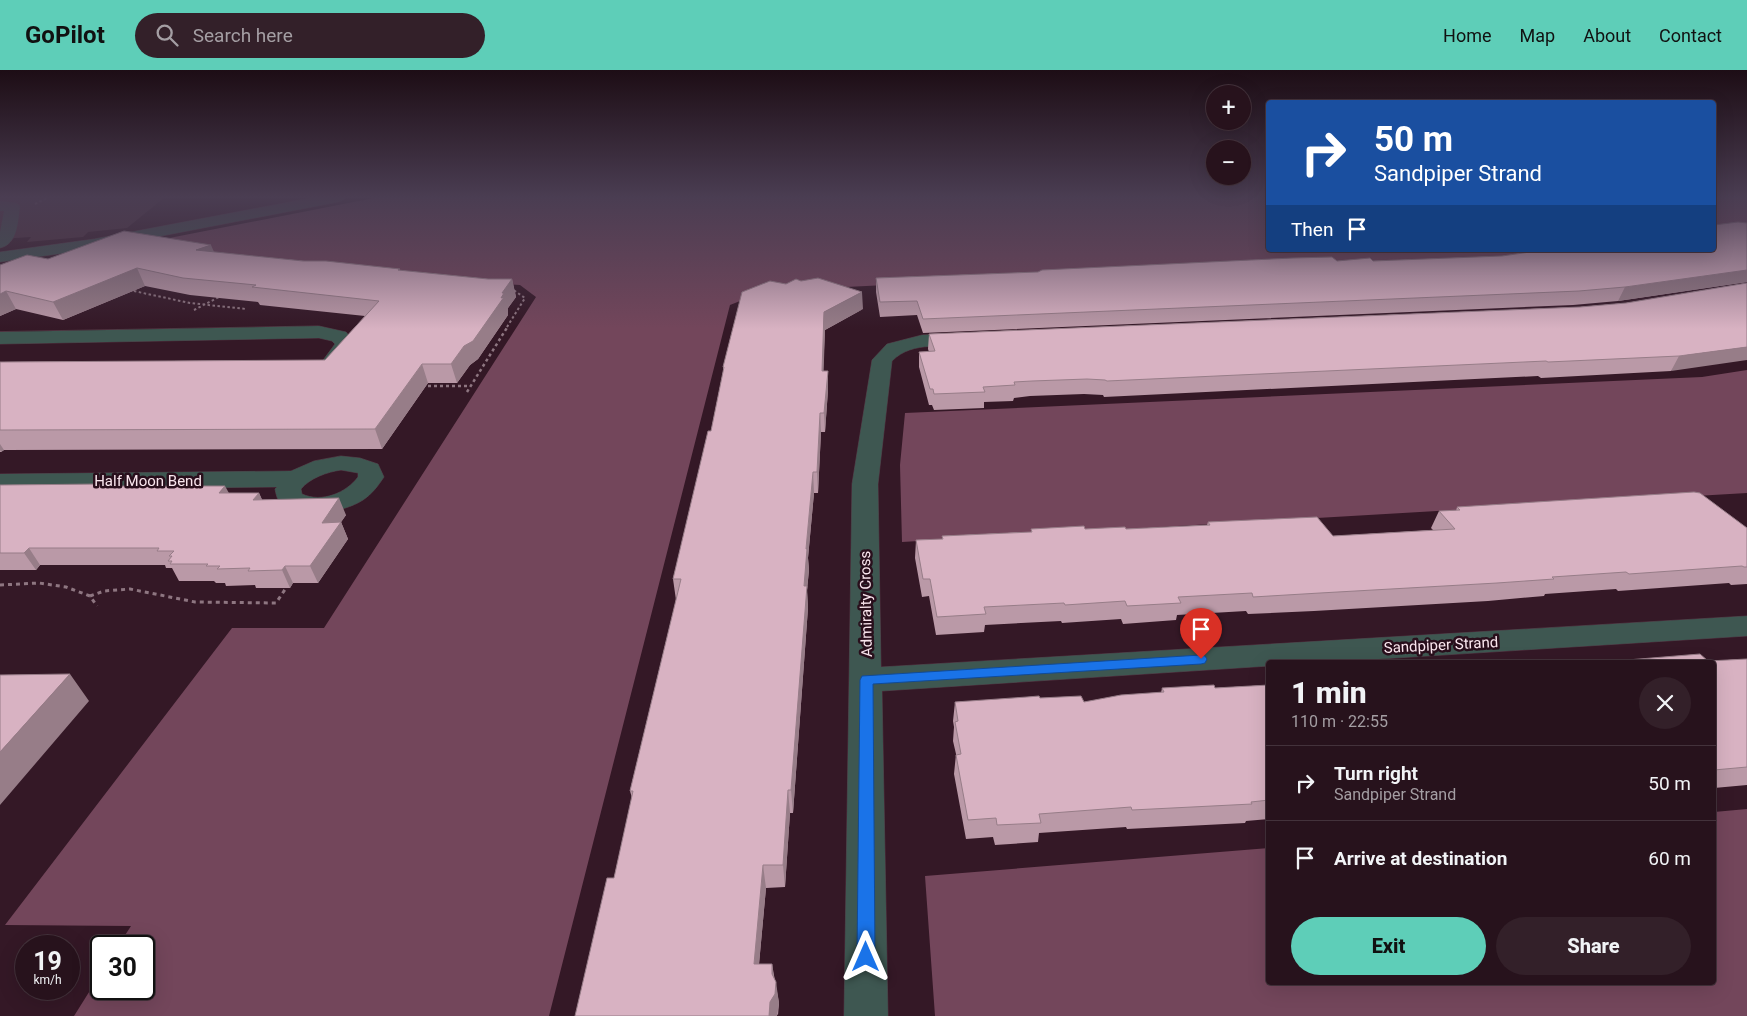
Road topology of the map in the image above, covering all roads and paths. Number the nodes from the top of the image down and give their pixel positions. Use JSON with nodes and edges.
{"nodes":[{"id":1,"x":109,"y":241,"type":"edge"},
{"id":2,"x":0,"y":257,"type":"edge"},
{"id":3,"x":505,"y":288,"type":"edge"},
{"id":4,"x":127,"y":290,"type":"edge"},
{"id":5,"x":223,"y":295,"type":"edge"},
{"id":6,"x":205,"y":304,"type":"junction"},
{"id":7,"x":193,"y":310,"type":"dead end"},
{"id":8,"x":0,"y":338,"type":"edge"},
{"id":9,"x":982,"y":338,"type":"edge"},
{"id":10,"x":315,"y":372,"type":"edge"},
{"id":11,"x":470,"y":386,"type":"junction"},
{"id":12,"x":417,"y":389,"type":"edge"},
{"id":13,"x":467,"y":392,"type":"dead end"},
{"id":14,"x":296,"y":480,"type":"dead end"},
{"id":15,"x":0,"y":482,"type":"edge"},
{"id":16,"x":0,"y":585,"type":"edge"},
{"id":17,"x":286,"y":588,"type":"dead end"},
{"id":18,"x":90,"y":596,"type":"junction"},
{"id":19,"x":97,"y":606,"type":"dead end"},
{"id":20,"x":1747,"y":626,"type":"edge"},
{"id":21,"x":866,"y":680,"type":"junction"},
{"id":22,"x":866,"y":1016,"type":"edge"}],
"edges":[{"from":1,"to":2,"type":"street"},
{"from":3,"to":11,"type":"path"},
{"from":4,"to":6,"type":"path"},
{"from":5,"to":6,"type":"path"},
{"from":6,"to":7,"type":"path"},
{"from":8,"to":10,"type":"street"},
{"from":9,"to":21,"type":"street","name":"Admiralty Cross"},
{"from":11,"to":12,"type":"path"},
{"from":11,"to":13,"type":"path"},
{"from":14,"to":15,"type":"street","name":"Half Moon Bend"},
{"from":16,"to":18,"type":"path"},
{"from":17,"to":18,"type":"path"},
{"from":18,"to":19,"type":"path"},
{"from":20,"to":21,"type":"street","name":"Sandpiper Strand"},
{"from":21,"to":22,"type":"street","name":"Admiralty Cross"}]}
